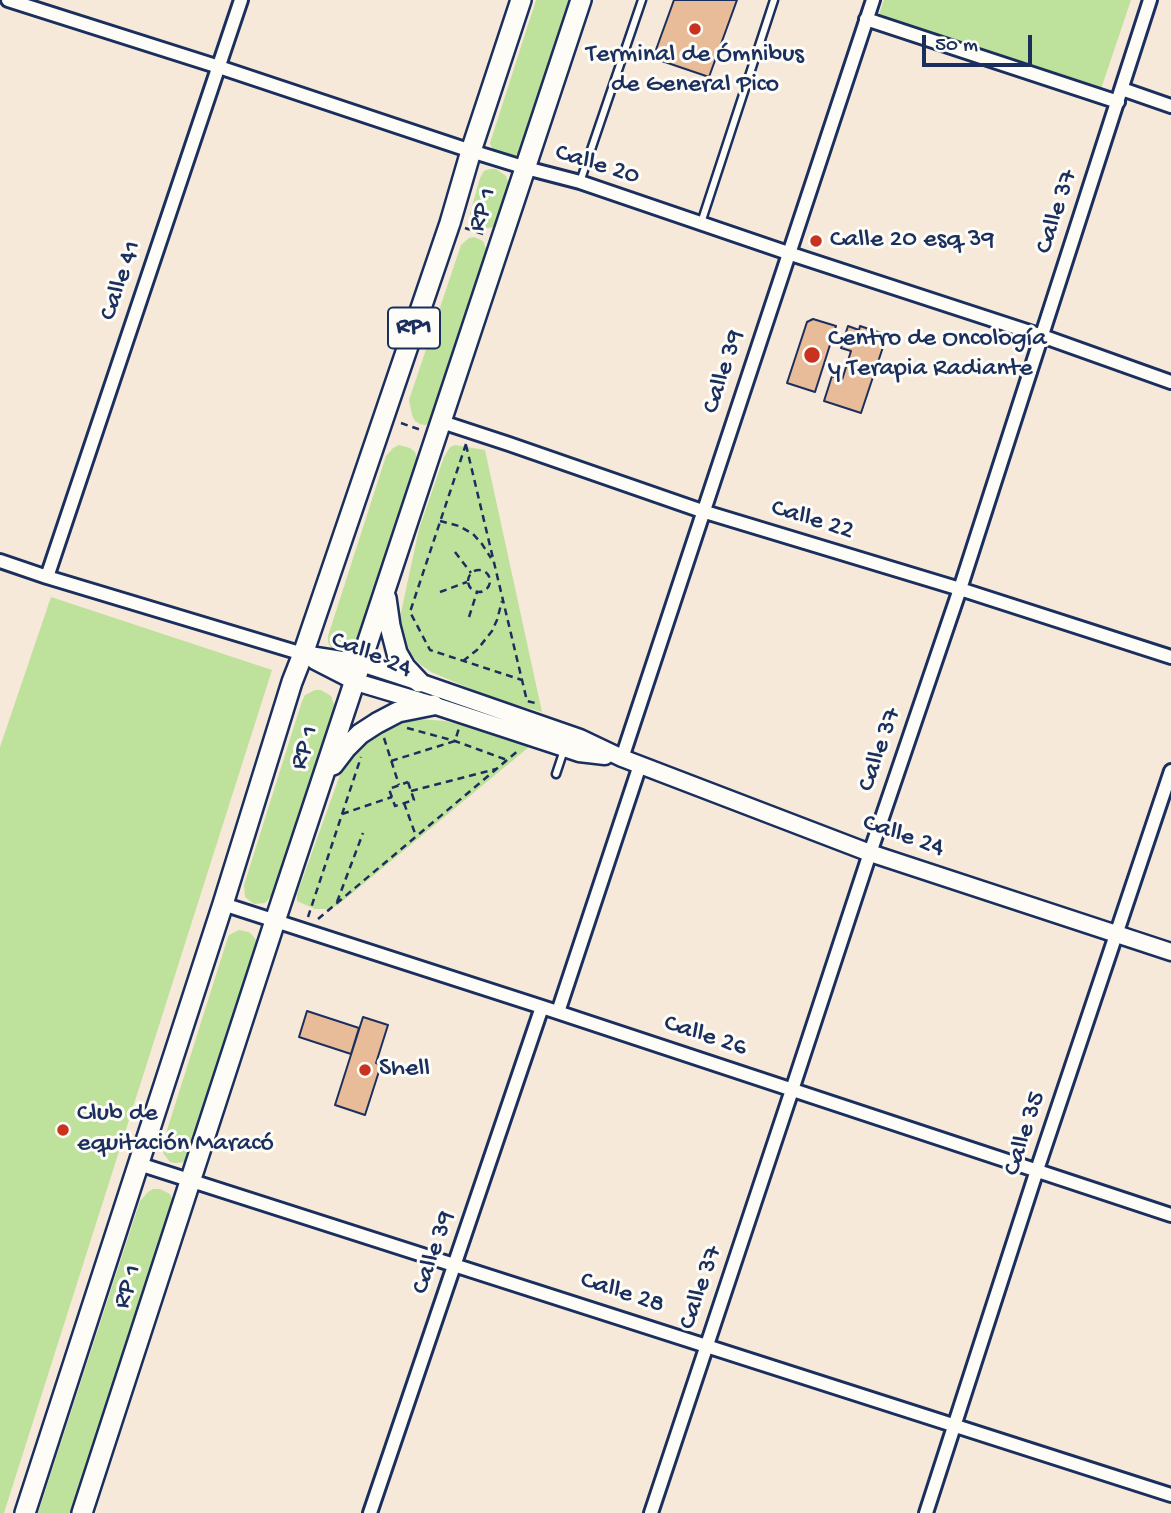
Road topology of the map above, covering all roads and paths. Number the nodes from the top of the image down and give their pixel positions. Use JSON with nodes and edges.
{"nodes":[{"id":1,"x":8,"y":0,"type":"edge"},
{"id":2,"x":242,"y":0,"type":"edge"},
{"id":3,"x":521,"y":0,"type":"edge"},
{"id":4,"x":581,"y":0,"type":"edge"},
{"id":5,"x":642,"y":0,"type":"edge"},
{"id":6,"x":774,"y":0,"type":"edge"},
{"id":7,"x":873,"y":0,"type":"edge"},
{"id":8,"x":1150,"y":0,"type":"edge"},
{"id":9,"x":866,"y":19,"type":"junction"},
{"id":10,"x":219,"y":67,"type":"junction"},
{"id":11,"x":1122,"y":89,"type":"junction"},
{"id":12,"x":1118,"y":102,"type":"junction"},
{"id":13,"x":1171,"y":106,"type":"edge"},
{"id":14,"x":471,"y":151,"type":"junction"},
{"id":15,"x":526,"y":168,"type":"junction"},
{"id":16,"x":580,"y":182,"type":"junction"},
{"id":17,"x":450,"y":223,"type":"junction"},
{"id":18,"x":701,"y":223,"type":"junction"},
{"id":19,"x":502,"y":240,"type":"junction"},
{"id":20,"x":788,"y":253,"type":"junction"},
{"id":21,"x":1042,"y":337,"type":"junction"},
{"id":22,"x":1170,"y":379,"type":"edge"},
{"id":23,"x":384,"y":416,"type":"junction"},
{"id":24,"x":439,"y":429,"type":"junction"},
{"id":25,"x":471,"y":431,"type":"junction"},
{"id":26,"x":466,"y":445,"type":"junction"},
{"id":27,"x":702,"y":512,"type":"junction"},
{"id":28,"x":440,"y":521,"type":"junction"},
{"id":29,"x":455,"y":552,"type":"dead end"},
{"id":30,"x":0,"y":561,"type":"edge"},
{"id":31,"x":495,"y":568,"type":"junction"},
{"id":32,"x":471,"y":573,"type":"junction"},
{"id":33,"x":47,"y":577,"type":"junction"},
{"id":34,"x":467,"y":582,"type":"junction"},
{"id":35,"x":960,"y":589,"type":"junction"},
{"id":36,"x":386,"y":591,"type":"junction"},
{"id":37,"x":440,"y":592,"type":"dead end"},
{"id":38,"x":477,"y":592,"type":"junction"},
{"id":39,"x":503,"y":599,"type":"junction"},
{"id":40,"x":469,"y":617,"type":"dead end"},
{"id":41,"x":303,"y":654,"type":"junction"},
{"id":42,"x":1171,"y":657,"type":"edge"},
{"id":43,"x":463,"y":661,"type":"junction"},
{"id":44,"x":359,"y":672,"type":"junction"},
{"id":45,"x":522,"y":681,"type":"junction"},
{"id":46,"x":419,"y":682,"type":"junction"},
{"id":47,"x":535,"y":703,"type":"dead end"},
{"id":48,"x":433,"y":705,"type":"junction"},
{"id":49,"x":400,"y":726,"type":"dead end"},
{"id":50,"x":383,"y":736,"type":"dead end"},
{"id":51,"x":455,"y":741,"type":"junction"},
{"id":52,"x":364,"y":747,"type":"dead end"},
{"id":53,"x":523,"y":747,"type":"dead end"},
{"id":54,"x":565,"y":748,"type":"junction"},
{"id":55,"x":622,"y":758,"type":"junction"},
{"id":56,"x":508,"y":760,"type":"junction"},
{"id":57,"x":391,"y":761,"type":"junction"},
{"id":58,"x":640,"y":765,"type":"junction"},
{"id":59,"x":497,"y":768,"type":"junction"},
{"id":60,"x":1171,"y":771,"type":"edge"},
{"id":61,"x":556,"y":775,"type":"dead end"},
{"id":62,"x":323,"y":780,"type":"junction"},
{"id":63,"x":398,"y":785,"type":"junction"},
{"id":64,"x":411,"y":791,"type":"junction"},
{"id":65,"x":392,"y":797,"type":"junction"},
{"id":66,"x":404,"y":803,"type":"junction"},
{"id":67,"x":342,"y":814,"type":"junction"},
{"id":68,"x":363,"y":832,"type":"dead end"},
{"id":69,"x":416,"y":837,"type":"junction"},
{"id":70,"x":870,"y":853,"type":"junction"},
{"id":71,"x":337,"y":903,"type":"junction"},
{"id":72,"x":223,"y":904,"type":"junction"},
{"id":73,"x":275,"y":921,"type":"junction"},
{"id":74,"x":304,"y":930,"type":"junction"},
{"id":75,"x":1116,"y":934,"type":"junction"},
{"id":76,"x":1171,"y":952,"type":"edge"},
{"id":77,"x":542,"y":1007,"type":"junction"},
{"id":78,"x":558,"y":1012,"type":"junction"},
{"id":79,"x":792,"y":1090,"type":"junction"},
{"id":80,"x":139,"y":1164,"type":"junction"},
{"id":81,"x":1038,"y":1170,"type":"junction"},
{"id":82,"x":191,"y":1181,"type":"junction"},
{"id":83,"x":1171,"y":1215,"type":"edge"},
{"id":84,"x":454,"y":1264,"type":"junction"},
{"id":85,"x":707,"y":1345,"type":"junction"},
{"id":86,"x":954,"y":1427,"type":"junction"},
{"id":87,"x":1171,"y":1495,"type":"edge"},
{"id":88,"x":25,"y":1513,"type":"edge"},
{"id":89,"x":82,"y":1513,"type":"edge"},
{"id":90,"x":370,"y":1513,"type":"edge"},
{"id":91,"x":651,"y":1513,"type":"edge"},
{"id":92,"x":926,"y":1513,"type":"edge"}],
"edges":[{"from":1,"to":10,"type":"street","name":"Calle 20"},
{"from":2,"to":10,"type":"street","name":"Calle 41"},
{"from":3,"to":14,"type":"main road","name":"RP 1","number":"RP1"},
{"from":4,"to":15,"type":"main road","name":"RP 1","number":"RP1"},
{"from":5,"to":16,"type":"lane"},
{"from":6,"to":18,"type":"lane"},
{"from":7,"to":9,"type":"street","name":"Calle 39"},
{"from":8,"to":11,"type":"street","name":"Calle 37"},
{"from":9,"to":12,"type":"street"},
{"from":9,"to":20,"type":"street","name":"Calle 39"},
{"from":10,"to":14,"type":"street","name":"Calle 20"},
{"from":10,"to":33,"type":"street","name":"Calle 41"},
{"from":11,"to":12,"type":"street","name":"Calle 37"},
{"from":11,"to":13,"type":"street"},
{"from":12,"to":21,"type":"street","name":"Calle 37"},
{"from":14,"to":15,"type":"street","name":"Calle 20"},
{"from":14,"to":17,"type":"main road","name":"RP 1","number":"RP1"},
{"from":15,"to":16,"type":"street","name":"Calle 20"},
{"from":15,"to":19,"type":"main road","name":"RP 1","number":"RP1"},
{"from":16,"to":18,"type":"street","name":"Calle 20"},
{"from":17,"to":19,"type":"path"},
{"from":17,"to":23,"type":"main road","name":"RP 1","number":"RP1"},
{"from":18,"to":20,"type":"street","name":"Calle 20"},
{"from":19,"to":24,"type":"main road","name":"RP 1","number":"RP1"},
{"from":20,"to":21,"type":"street","name":"Calle 20"},
{"from":20,"to":27,"type":"street","name":"Calle 39"},
{"from":21,"to":22,"type":"street","name":"Calle 20"},
{"from":21,"to":35,"type":"street","name":"Calle 37"},
{"from":23,"to":24,"type":"path"},
{"from":23,"to":41,"type":"main road","name":"RP 1","number":"RP1"},
{"from":24,"to":25,"type":"street","name":"Calle 22"},
{"from":24,"to":36,"type":"main road","name":"RP 1","number":"RP1"},
{"from":25,"to":26,"type":"path"},
{"from":25,"to":27,"type":"street","name":"Calle 22"},
{"from":26,"to":28,"type":"path"},
{"from":26,"to":31,"type":"path"},
{"from":27,"to":35,"type":"street","name":"Calle 22"},
{"from":27,"to":55,"type":"street","name":"Calle 39"},
{"from":28,"to":31,"type":"path"},
{"from":28,"to":43,"type":"path"},
{"from":29,"to":32,"type":"path"},
{"from":30,"to":33,"type":"street","name":"Calle 24"},
{"from":31,"to":39,"type":"path"},
{"from":32,"to":34,"type":"path"},
{"from":32,"to":38,"type":"path"},
{"from":33,"to":41,"type":"street","name":"Calle 24"},
{"from":34,"to":37,"type":"path"},
{"from":34,"to":38,"type":"path"},
{"from":35,"to":42,"type":"street","name":"Calle 22"},
{"from":35,"to":70,"type":"street","name":"Calle 37"},
{"from":36,"to":44,"type":"main road","name":"RP 1","number":"RP1"},
{"from":36,"to":46,"type":"main road"},
{"from":38,"to":40,"type":"path"},
{"from":39,"to":43,"type":"path"},
{"from":39,"to":45,"type":"path"},
{"from":41,"to":44,"type":"street","name":"Calle 24"},
{"from":41,"to":72,"type":"main road","name":"RP 1","number":"RP1"},
{"from":43,"to":45,"type":"path"},
{"from":44,"to":46,"type":"street","name":"Calle 24"},
{"from":44,"to":48,"type":"street","name":"Calle 24"},
{"from":44,"to":62,"type":"main road","name":"RP 1","number":"RP1"},
{"from":45,"to":47,"type":"path"},
{"from":46,"to":55,"type":"street","name":"Calle 24"},
{"from":48,"to":54,"type":"street","name":"Calle 24"},
{"from":48,"to":62,"type":"main road"},
{"from":49,"to":51,"type":"path"},
{"from":50,"to":57,"type":"path"},
{"from":51,"to":56,"type":"path"},
{"from":51,"to":57,"type":"path"},
{"from":52,"to":67,"type":"path"},
{"from":53,"to":56,"type":"path"},
{"from":54,"to":55,"type":"street","name":"Calle 24"},
{"from":54,"to":61,"type":"lane"},
{"from":55,"to":58,"type":"street","name":"Calle 24"},
{"from":56,"to":59,"type":"path"},
{"from":57,"to":63,"type":"path"},
{"from":58,"to":70,"type":"street","name":"Calle 24"},
{"from":58,"to":78,"type":"street"},
{"from":59,"to":64,"type":"path"},
{"from":59,"to":69,"type":"path"},
{"from":60,"to":75,"type":"street","name":"Calle 35"},
{"from":62,"to":73,"type":"main road","name":"RP 1","number":"RP1"},
{"from":63,"to":64,"type":"path"},
{"from":63,"to":65,"type":"path"},
{"from":64,"to":66,"type":"path"},
{"from":65,"to":66,"type":"path"},
{"from":65,"to":67,"type":"path"},
{"from":66,"to":69,"type":"path"},
{"from":67,"to":74,"type":"path"},
{"from":68,"to":71,"type":"path"},
{"from":69,"to":71,"type":"path"},
{"from":70,"to":75,"type":"street","name":"Calle 24"},
{"from":70,"to":79,"type":"street","name":"Calle 37"},
{"from":71,"to":74,"type":"path"},
{"from":72,"to":73,"type":"street","name":"Calle 26"},
{"from":72,"to":80,"type":"main road","name":"RP 1","number":"RP1"},
{"from":73,"to":74,"type":"street","name":"Calle 26"},
{"from":73,"to":82,"type":"main road","name":"RP 1","number":"RP1"},
{"from":74,"to":77,"type":"street","name":"Calle 26"},
{"from":75,"to":76,"type":"street","name":"Calle 24"},
{"from":75,"to":81,"type":"street","name":"Calle 35"},
{"from":77,"to":78,"type":"street","name":"Calle 26"},
{"from":77,"to":84,"type":"street","name":"Calle 39"},
{"from":78,"to":79,"type":"street","name":"Calle 26"},
{"from":79,"to":81,"type":"street","name":"Calle 26"},
{"from":79,"to":85,"type":"street","name":"Calle 37"},
{"from":80,"to":82,"type":"street","name":"Calle 28"},
{"from":80,"to":88,"type":"main road","name":"RP 1","number":"RP1"},
{"from":81,"to":83,"type":"street","name":"Calle 26"},
{"from":81,"to":86,"type":"street","name":"Calle 35"},
{"from":82,"to":84,"type":"street","name":"Calle 28"},
{"from":82,"to":89,"type":"main road","name":"RP 1","number":"RP1"},
{"from":84,"to":85,"type":"street","name":"Calle 28"},
{"from":84,"to":90,"type":"street","name":"Calle 39"},
{"from":85,"to":86,"type":"street","name":"Calle 28"},
{"from":85,"to":91,"type":"street","name":"Calle 37"},
{"from":86,"to":87,"type":"street","name":"Calle 28"},
{"from":86,"to":92,"type":"street","name":"Calle 35"}]}
